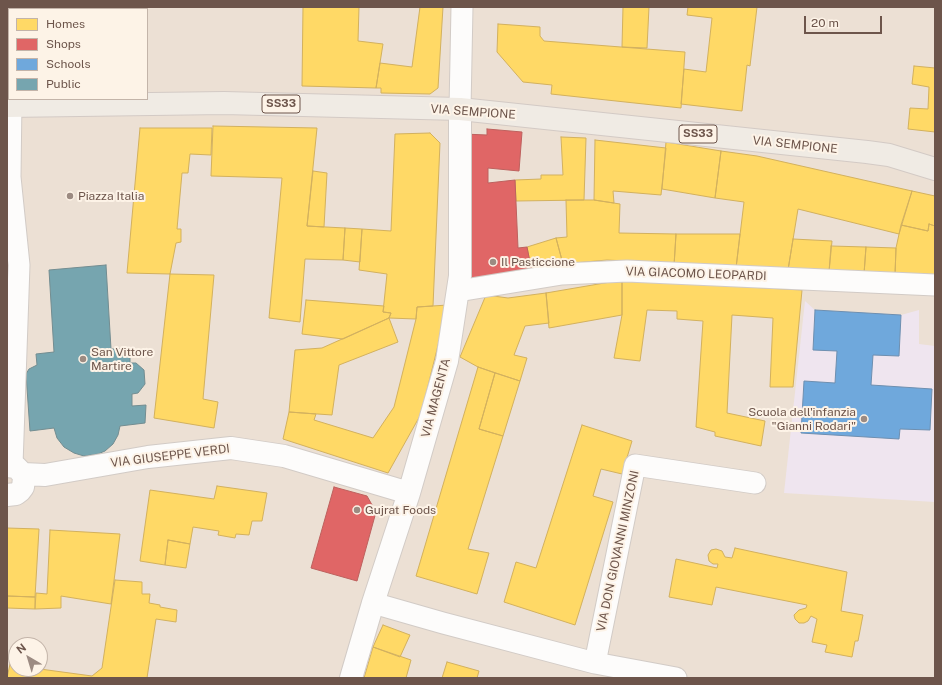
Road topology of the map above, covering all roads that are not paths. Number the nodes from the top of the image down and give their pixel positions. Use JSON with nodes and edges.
{"nodes":[{"id":1,"x":462,"y":7,"type":"edge"},
{"id":2,"x":10,"y":103,"type":"edge"},
{"id":3,"x":460,"y":109,"type":"junction"},
{"id":4,"x":935,"y":168,"type":"edge"},
{"id":5,"x":935,"y":285,"type":"edge"},
{"id":6,"x":458,"y":291,"type":"junction"},
{"id":7,"x":14,"y":477,"type":"edge"},
{"id":8,"x":755,"y":483,"type":"dead end"},
{"id":9,"x":409,"y":493,"type":"junction"},
{"id":10,"x":373,"y":603,"type":"junction"},
{"id":11,"x":594,"y":663,"type":"junction"},
{"id":12,"x":351,"y":678,"type":"edge"},
{"id":13,"x":676,"y":678,"type":"edge"}],
"edges":[{"from":1,"to":3,"type":"street"},
{"from":2,"to":3,"type":"main road","name":"VIA SEMPIONE","number":"SS33"},
{"from":2,"to":7,"type":"street"},
{"from":3,"to":4,"type":"main road","name":"VIA SEMPIONE","number":"SS33"},
{"from":3,"to":6,"type":"street","name":"VIA MAGENTA"},
{"from":5,"to":6,"type":"street","name":"VIA GIACOMO LEOPARDI"},
{"from":6,"to":9,"type":"street","name":"VIA MAGENTA"},
{"from":7,"to":9,"type":"street","name":"VIA GIUSEPPE VERDI"},
{"from":8,"to":11,"type":"street","name":"VIA DON GIOVANNI MINZONI"},
{"from":9,"to":10,"type":"street","name":"VIA MAGENTA"},
{"from":10,"to":11,"type":"street"},
{"from":10,"to":12,"type":"street","name":"VIA MAGENTA"},
{"from":11,"to":13,"type":"street"}]}
